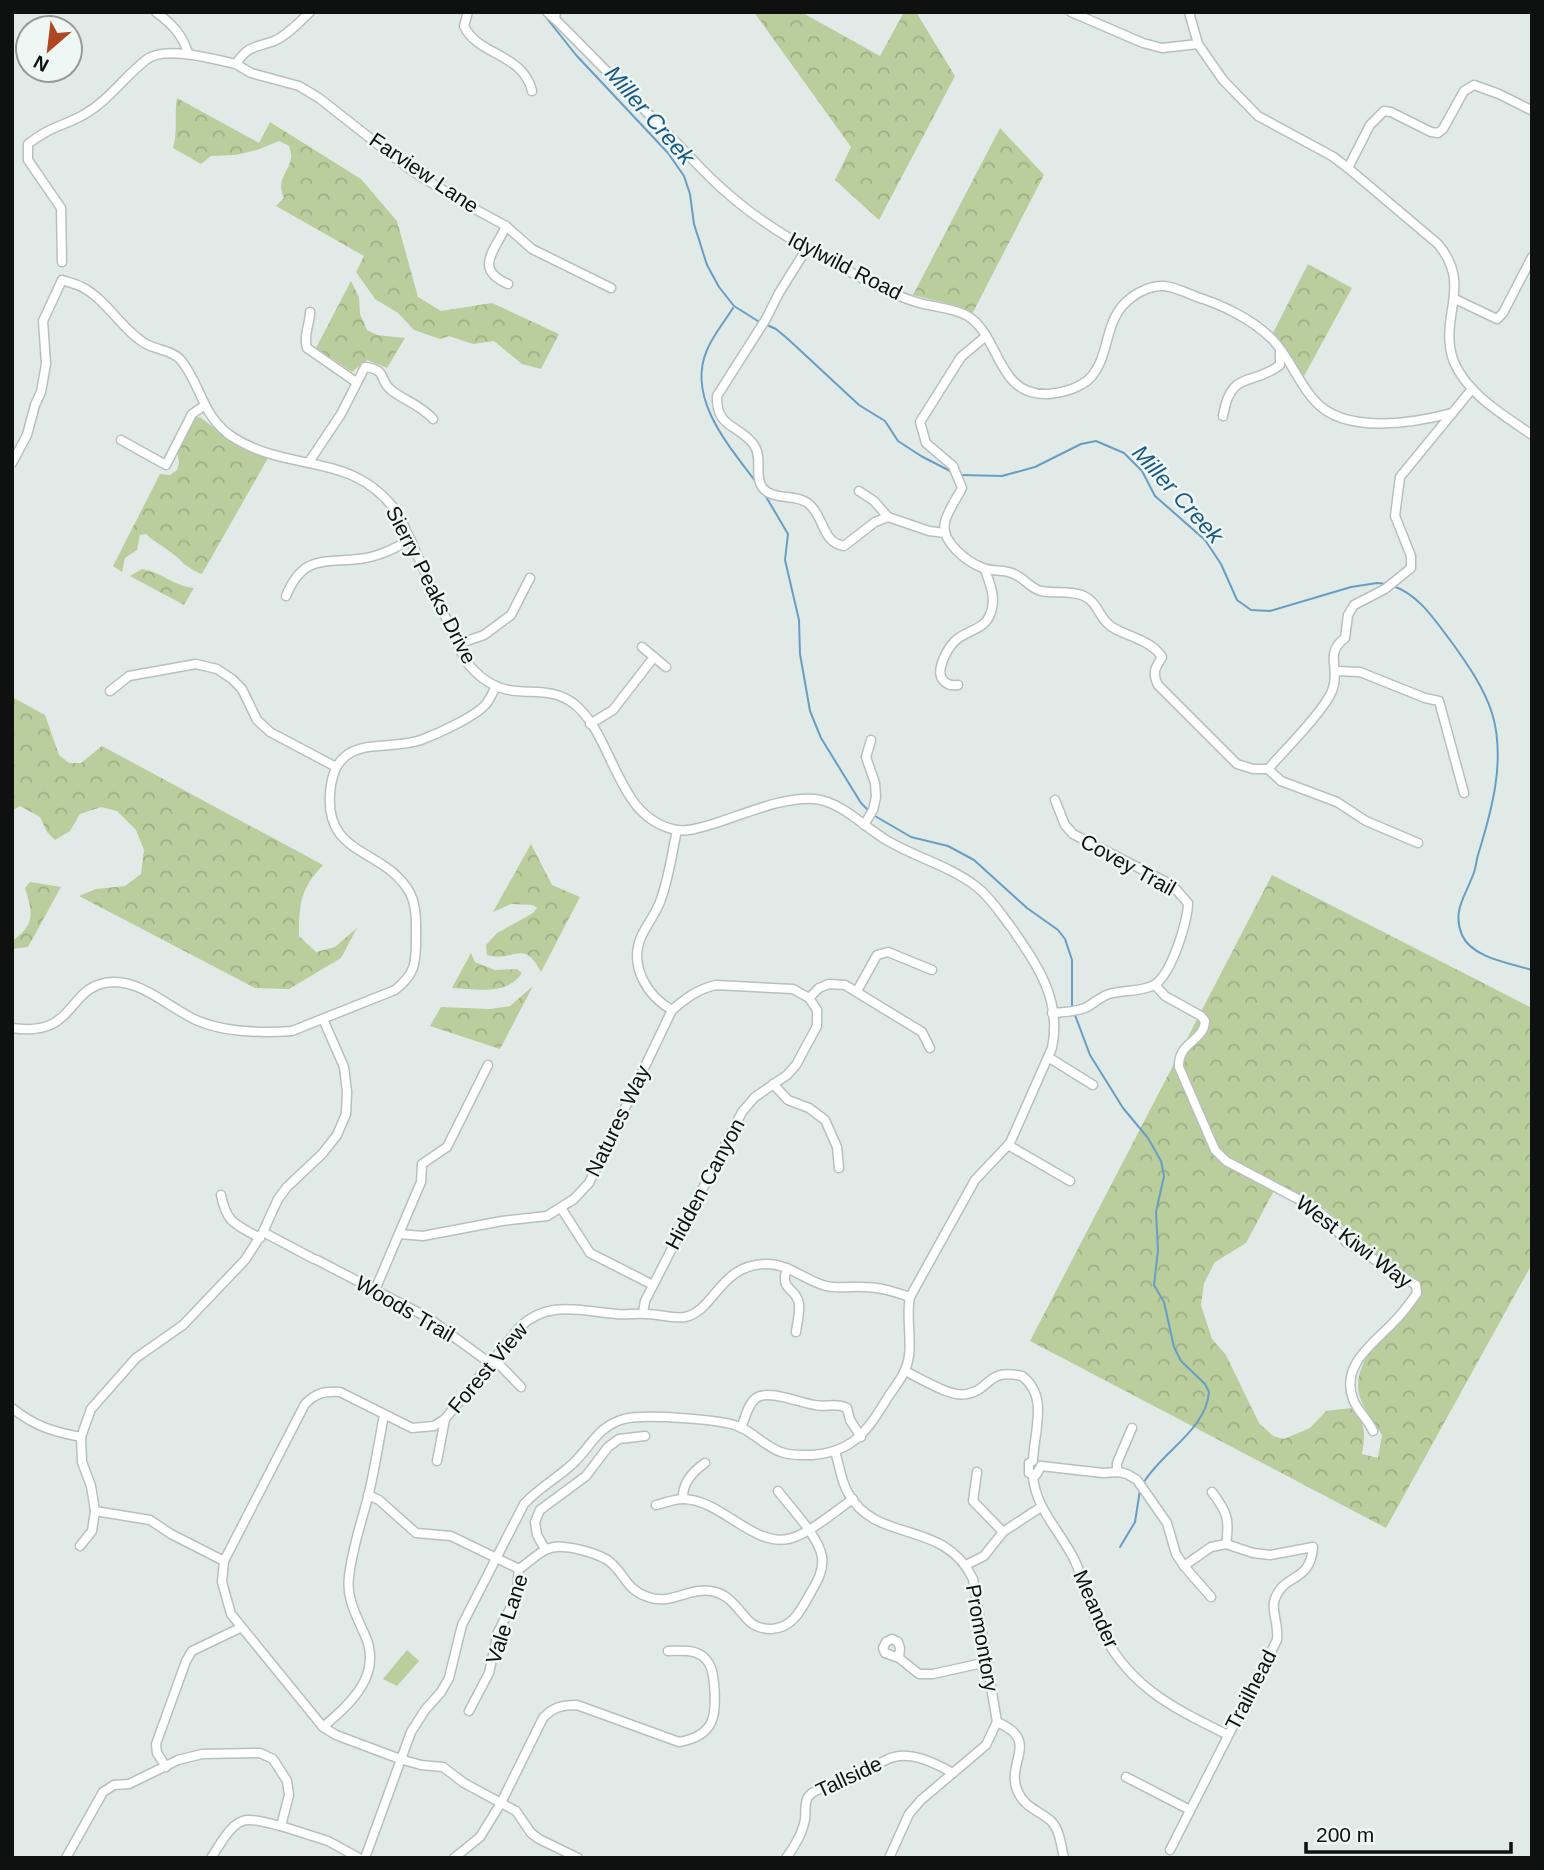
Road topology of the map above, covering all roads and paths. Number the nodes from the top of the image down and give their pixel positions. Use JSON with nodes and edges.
{"nodes":[{"id":1,"x":156,"y":12,"type":"edge"},
{"id":2,"x":310,"y":12,"type":"edge"},
{"id":3,"x":468,"y":12,"type":"edge"},
{"id":4,"x":547,"y":12,"type":"edge"},
{"id":5,"x":1071,"y":12,"type":"edge"},
{"id":6,"x":1189,"y":12,"type":"edge"},
{"id":7,"x":556,"y":15,"type":"edge"},
{"id":8,"x":1198,"y":44,"type":"junction"},
{"id":9,"x":188,"y":53,"type":"junction"},
{"id":10,"x":236,"y":64,"type":"junction"},
{"id":11,"x":532,"y":91,"type":"dead end"},
{"id":12,"x":1531,"y":110,"type":"edge"},
{"id":13,"x":1348,"y":168,"type":"junction"},
{"id":14,"x":506,"y":226,"type":"junction"},
{"id":15,"x":807,"y":248,"type":"junction"},
{"id":16,"x":1532,"y":257,"type":"edge"},
{"id":17,"x":62,"y":262,"type":"dead end"},
{"id":18,"x":508,"y":284,"type":"dead end"},
{"id":19,"x":611,"y":288,"type":"dead end"},
{"id":20,"x":1455,"y":299,"type":"junction"},
{"id":21,"x":310,"y":312,"type":"dead end"},
{"id":22,"x":986,"y":336,"type":"junction"},
{"id":23,"x":1280,"y":350,"type":"junction"},
{"id":24,"x":356,"y":382,"type":"junction"},
{"id":25,"x":1472,"y":389,"type":"junction"},
{"id":26,"x":204,"y":406,"type":"junction"},
{"id":27,"x":1452,"y":413,"type":"junction"},
{"id":28,"x":1223,"y":416,"type":"dead end"},
{"id":29,"x":433,"y":419,"type":"dead end"},
{"id":30,"x":1532,"y":435,"type":"edge"},
{"id":31,"x":121,"y":440,"type":"dead end"},
{"id":32,"x":309,"y":462,"type":"junction"},
{"id":33,"x":12,"y":463,"type":"edge"},
{"id":34,"x":859,"y":491,"type":"dead end"},
{"id":35,"x":888,"y":517,"type":"junction"},
{"id":36,"x":945,"y":533,"type":"junction"},
{"id":37,"x":411,"y":540,"type":"junction"},
{"id":38,"x":985,"y":570,"type":"junction"},
{"id":39,"x":530,"y":578,"type":"dead end"},
{"id":40,"x":286,"y":596,"type":"dead end"},
{"id":41,"x":458,"y":644,"type":"junction"},
{"id":42,"x":642,"y":647,"type":"dead end"},
{"id":43,"x":654,"y":657,"type":"junction"},
{"id":44,"x":667,"y":667,"type":"dead end"},
{"id":45,"x":1335,"y":671,"type":"junction"},
{"id":46,"x":958,"y":685,"type":"dead end"},
{"id":47,"x":496,"y":686,"type":"junction"},
{"id":48,"x":110,"y":691,"type":"dead end"},
{"id":49,"x":590,"y":724,"type":"junction"},
{"id":50,"x":871,"y":740,"type":"dead end"},
{"id":51,"x":336,"y":767,"type":"junction"},
{"id":52,"x":1268,"y":769,"type":"junction"},
{"id":53,"x":1464,"y":793,"type":"dead end"},
{"id":54,"x":1055,"y":800,"type":"dead end"},
{"id":55,"x":864,"y":825,"type":"junction"},
{"id":56,"x":677,"y":830,"type":"junction"},
{"id":57,"x":1418,"y":843,"type":"dead end"},
{"id":58,"x":932,"y":970,"type":"dead end"},
{"id":59,"x":1155,"y":985,"type":"junction"},
{"id":60,"x":857,"y":991,"type":"junction"},
{"id":61,"x":809,"y":998,"type":"junction"},
{"id":62,"x":672,"y":1010,"type":"junction"},
{"id":63,"x":1052,"y":1013,"type":"junction"},
{"id":64,"x":323,"y":1018,"type":"junction"},
{"id":65,"x":12,"y":1028,"type":"edge"},
{"id":66,"x":930,"y":1048,"type":"dead end"},
{"id":67,"x":1048,"y":1057,"type":"junction"},
{"id":68,"x":488,"y":1065,"type":"dead end"},
{"id":69,"x":773,"y":1084,"type":"junction"},
{"id":70,"x":1093,"y":1085,"type":"dead end"},
{"id":71,"x":1008,"y":1145,"type":"junction"},
{"id":72,"x":839,"y":1168,"type":"dead end"},
{"id":73,"x":1070,"y":1181,"type":"dead end"},
{"id":74,"x":221,"y":1195,"type":"dead end"},
{"id":75,"x":561,"y":1208,"type":"junction"},
{"id":76,"x":400,"y":1234,"type":"junction"},
{"id":77,"x":261,"y":1235,"type":"junction"},
{"id":78,"x":787,"y":1268,"type":"junction"},
{"id":79,"x":653,"y":1285,"type":"junction"},
{"id":80,"x":375,"y":1290,"type":"junction"},
{"id":81,"x":910,"y":1297,"type":"junction"},
{"id":82,"x":643,"y":1313,"type":"junction"},
{"id":83,"x":796,"y":1332,"type":"dead end"},
{"id":84,"x":492,"y":1361,"type":"junction"},
{"id":85,"x":905,"y":1371,"type":"junction"},
{"id":86,"x":521,"y":1387,"type":"dead end"},
{"id":87,"x":12,"y":1408,"type":"edge"},
{"id":88,"x":384,"y":1415,"type":"junction"},
{"id":89,"x":445,"y":1419,"type":"junction"},
{"id":90,"x":1132,"y":1427,"type":"dead end"},
{"id":91,"x":741,"y":1428,"type":"junction"},
{"id":92,"x":1373,"y":1431,"type":"dead end"},
{"id":93,"x":645,"y":1436,"type":"dead end"},
{"id":94,"x":81,"y":1437,"type":"junction"},
{"id":95,"x":860,"y":1437,"type":"junction"},
{"id":96,"x":835,"y":1451,"type":"junction"},
{"id":97,"x":437,"y":1461,"type":"dead end"},
{"id":98,"x":705,"y":1463,"type":"dead end"},
{"id":99,"x":1037,"y":1463,"type":"junction"},
{"id":100,"x":977,"y":1472,"type":"dead end"},
{"id":101,"x":1117,"y":1472,"type":"junction"},
{"id":102,"x":778,"y":1491,"type":"dead end"},
{"id":103,"x":1212,"y":1492,"type":"dead end"},
{"id":104,"x":368,"y":1495,"type":"junction"},
{"id":105,"x":683,"y":1499,"type":"junction"},
{"id":106,"x":853,"y":1500,"type":"junction"},
{"id":107,"x":656,"y":1505,"type":"dead end"},
{"id":108,"x":1041,"y":1507,"type":"junction"},
{"id":109,"x":95,"y":1511,"type":"junction"},
{"id":110,"x":807,"y":1530,"type":"junction"},
{"id":111,"x":1003,"y":1532,"type":"junction"},
{"id":112,"x":1226,"y":1544,"type":"junction"},
{"id":113,"x":80,"y":1546,"type":"dead end"},
{"id":114,"x":545,"y":1549,"type":"junction"},
{"id":115,"x":494,"y":1559,"type":"junction"},
{"id":116,"x":224,"y":1561,"type":"junction"},
{"id":117,"x":966,"y":1565,"type":"junction"},
{"id":118,"x":1184,"y":1566,"type":"junction"},
{"id":119,"x":519,"y":1569,"type":"junction"},
{"id":120,"x":1211,"y":1597,"type":"dead end"},
{"id":121,"x":240,"y":1628,"type":"junction"},
{"id":122,"x":668,"y":1651,"type":"dead end"},
{"id":123,"x":899,"y":1658,"type":"dead end"},
{"id":124,"x":987,"y":1662,"type":"junction"},
{"id":125,"x":469,"y":1711,"type":"dead end"},
{"id":126,"x":997,"y":1722,"type":"junction"},
{"id":127,"x":323,"y":1727,"type":"junction"},
{"id":128,"x":1228,"y":1735,"type":"junction"},
{"id":129,"x":400,"y":1759,"type":"junction"},
{"id":130,"x":166,"y":1767,"type":"junction"},
{"id":131,"x":953,"y":1773,"type":"junction"},
{"id":132,"x":1126,"y":1777,"type":"dead end"},
{"id":133,"x":501,"y":1803,"type":"junction"},
{"id":134,"x":1190,"y":1810,"type":"junction"},
{"id":135,"x":281,"y":1826,"type":"junction"},
{"id":136,"x":1170,"y":1850,"type":"dead end"},
{"id":137,"x":66,"y":1858,"type":"edge"},
{"id":138,"x":211,"y":1858,"type":"edge"},
{"id":139,"x":359,"y":1858,"type":"edge"},
{"id":140,"x":365,"y":1858,"type":"edge"},
{"id":141,"x":454,"y":1858,"type":"edge"},
{"id":142,"x":579,"y":1858,"type":"edge"},
{"id":143,"x":786,"y":1858,"type":"edge"},
{"id":144,"x":890,"y":1858,"type":"edge"},
{"id":145,"x":1063,"y":1858,"type":"edge"}],
"edges":[{"from":1,"to":9,"type":"street"},
{"from":2,"to":10,"type":"street"},
{"from":3,"to":11,"type":"street"},
{"from":4,"to":7,"type":"street","name":"Idylwild Road"},
{"from":5,"to":8,"type":"street"},
{"from":6,"to":8,"type":"street"},
{"from":7,"to":15,"type":"street","name":"Idylwild Road"},
{"from":8,"to":13,"type":"street"},
{"from":9,"to":10,"type":"street","name":"Farview Lane"},
{"from":9,"to":17,"type":"street"},
{"from":10,"to":14,"type":"street","name":"Farview Lane"},
{"from":12,"to":13,"type":"street"},
{"from":13,"to":20,"type":"street"},
{"from":14,"to":18,"type":"street"},
{"from":14,"to":19,"type":"street","name":"Farview Lane"},
{"from":15,"to":22,"type":"street","name":"Idylwild Road"},
{"from":15,"to":35,"type":"street"},
{"from":16,"to":20,"type":"street"},
{"from":20,"to":25,"type":"street"},
{"from":21,"to":24,"type":"street"},
{"from":22,"to":23,"type":"street","name":"Idylwild Road"},
{"from":22,"to":36,"type":"street"},
{"from":23,"to":27,"type":"street","name":"Idylwild Road"},
{"from":23,"to":28,"type":"street"},
{"from":24,"to":29,"type":"street"},
{"from":24,"to":32,"type":"street"},
{"from":25,"to":27,"type":"street"},
{"from":25,"to":30,"type":"street"},
{"from":26,"to":31,"type":"street"},
{"from":26,"to":32,"type":"street","name":"Sierry Peaks Drive"},
{"from":26,"to":33,"type":"street","name":"Sierry Peaks Drive"},
{"from":27,"to":45,"type":"street"},
{"from":32,"to":37,"type":"street","name":"Sierry Peaks Drive"},
{"from":34,"to":35,"type":"street"},
{"from":35,"to":36,"type":"street"},
{"from":36,"to":38,"type":"street"},
{"from":37,"to":40,"type":"street"},
{"from":37,"to":41,"type":"street","name":"Sierry Peaks Drive"},
{"from":38,"to":46,"type":"street"},
{"from":38,"to":52,"type":"street"},
{"from":39,"to":41,"type":"street"},
{"from":41,"to":47,"type":"street","name":"Sierry Peaks Drive"},
{"from":42,"to":43,"type":"street"},
{"from":43,"to":44,"type":"street"},
{"from":43,"to":49,"type":"street"},
{"from":45,"to":52,"type":"street"},
{"from":45,"to":53,"type":"street"},
{"from":47,"to":49,"type":"street","name":"Sierry Peaks Drive"},
{"from":47,"to":51,"type":"street"},
{"from":48,"to":51,"type":"street"},
{"from":49,"to":56,"type":"street","name":"Sierry Peaks Drive"},
{"from":50,"to":55,"type":"street"},
{"from":51,"to":64,"type":"street"},
{"from":52,"to":57,"type":"street"},
{"from":54,"to":59,"type":"street","name":"Covey Trail"},
{"from":55,"to":56,"type":"street"},
{"from":55,"to":63,"type":"street"},
{"from":56,"to":62,"type":"street"},
{"from":58,"to":60,"type":"street"},
{"from":59,"to":63,"type":"street"},
{"from":59,"to":92,"type":"street","name":"West Kiwi Way"},
{"from":60,"to":61,"type":"street"},
{"from":60,"to":66,"type":"street"},
{"from":61,"to":62,"type":"street","name":"Natures Way"},
{"from":61,"to":69,"type":"street","name":"Hidden Canyon"},
{"from":62,"to":75,"type":"street","name":"Natures Way"},
{"from":63,"to":67,"type":"street"},
{"from":64,"to":65,"type":"street"},
{"from":64,"to":77,"type":"street"},
{"from":67,"to":70,"type":"street"},
{"from":67,"to":71,"type":"street"},
{"from":68,"to":76,"type":"street"},
{"from":69,"to":72,"type":"street"},
{"from":69,"to":79,"type":"street","name":"Hidden Canyon"},
{"from":71,"to":73,"type":"street"},
{"from":71,"to":81,"type":"street"},
{"from":74,"to":77,"type":"street","name":"Woods Trail"},
{"from":75,"to":76,"type":"street","name":"Natures Way"},
{"from":75,"to":79,"type":"street"},
{"from":76,"to":80,"type":"street"},
{"from":77,"to":80,"type":"street","name":"Woods Trail"},
{"from":77,"to":94,"type":"street"},
{"from":78,"to":81,"type":"street","name":"Forest View"},
{"from":78,"to":82,"type":"street","name":"Forest View"},
{"from":78,"to":83,"type":"street"},
{"from":79,"to":82,"type":"street","name":"Hidden Canyon"},
{"from":80,"to":84,"type":"street","name":"Woods Trail"},
{"from":81,"to":85,"type":"street"},
{"from":82,"to":84,"type":"street","name":"Forest View"},
{"from":84,"to":86,"type":"street","name":"Woods Trail"},
{"from":84,"to":89,"type":"street","name":"Forest View"},
{"from":85,"to":95,"type":"street"},
{"from":85,"to":99,"type":"street"},
{"from":87,"to":94,"type":"street"},
{"from":88,"to":89,"type":"street","name":"Forest View"},
{"from":88,"to":104,"type":"street"},
{"from":88,"to":116,"type":"street","name":"Forest View"},
{"from":89,"to":97,"type":"street"},
{"from":90,"to":101,"type":"street"},
{"from":91,"to":95,"type":"street"},
{"from":91,"to":96,"type":"street"},
{"from":91,"to":115,"type":"street"},
{"from":93,"to":114,"type":"street"},
{"from":94,"to":109,"type":"street"},
{"from":95,"to":96,"type":"street"},
{"from":96,"to":106,"type":"street","name":"Promontory"},
{"from":98,"to":105,"type":"street"},
{"from":99,"to":101,"type":"street"},
{"from":99,"to":108,"type":"street","name":"Meander"},
{"from":100,"to":111,"type":"street"},
{"from":101,"to":118,"type":"street"},
{"from":102,"to":110,"type":"street"},
{"from":103,"to":112,"type":"street"},
{"from":104,"to":115,"type":"street"},
{"from":104,"to":127,"type":"street"},
{"from":105,"to":107,"type":"street"},
{"from":105,"to":110,"type":"street"},
{"from":106,"to":110,"type":"street"},
{"from":106,"to":117,"type":"street","name":"Promontory"},
{"from":108,"to":111,"type":"street"},
{"from":108,"to":128,"type":"street","name":"Meander"},
{"from":109,"to":113,"type":"street"},
{"from":109,"to":116,"type":"street"},
{"from":110,"to":114,"type":"street"},
{"from":111,"to":117,"type":"street"},
{"from":112,"to":118,"type":"street"},
{"from":112,"to":128,"type":"street","name":"Trailhead"},
{"from":114,"to":119,"type":"street","name":"Vale Lane"},
{"from":115,"to":119,"type":"street"},
{"from":115,"to":129,"type":"street"},
{"from":116,"to":121,"type":"street","name":"Forest View"},
{"from":117,"to":124,"type":"street","name":"Promontory"},
{"from":118,"to":120,"type":"street"},
{"from":119,"to":125,"type":"street","name":"Vale Lane"},
{"from":121,"to":127,"type":"street","name":"Forest View"},
{"from":121,"to":130,"type":"street"},
{"from":122,"to":133,"type":"street"},
{"from":123,"to":124,"type":"street"},
{"from":124,"to":126,"type":"street","name":"Promontory"},
{"from":126,"to":131,"type":"street","name":"Promontory"},
{"from":126,"to":145,"type":"street"},
{"from":127,"to":129,"type":"street","name":"Forest View"},
{"from":128,"to":134,"type":"street","name":"Trailhead"},
{"from":129,"to":133,"type":"street","name":"Forest View"},
{"from":129,"to":140,"type":"street"},
{"from":130,"to":135,"type":"street"},
{"from":130,"to":137,"type":"street"},
{"from":131,"to":143,"type":"street","name":"Tallside"},
{"from":131,"to":144,"type":"street","name":"Promontory"},
{"from":132,"to":134,"type":"street"},
{"from":133,"to":141,"type":"street"},
{"from":133,"to":142,"type":"street","name":"Forest View"},
{"from":134,"to":136,"type":"street","name":"Trailhead"},
{"from":135,"to":138,"type":"street"},
{"from":135,"to":139,"type":"street"}]}
